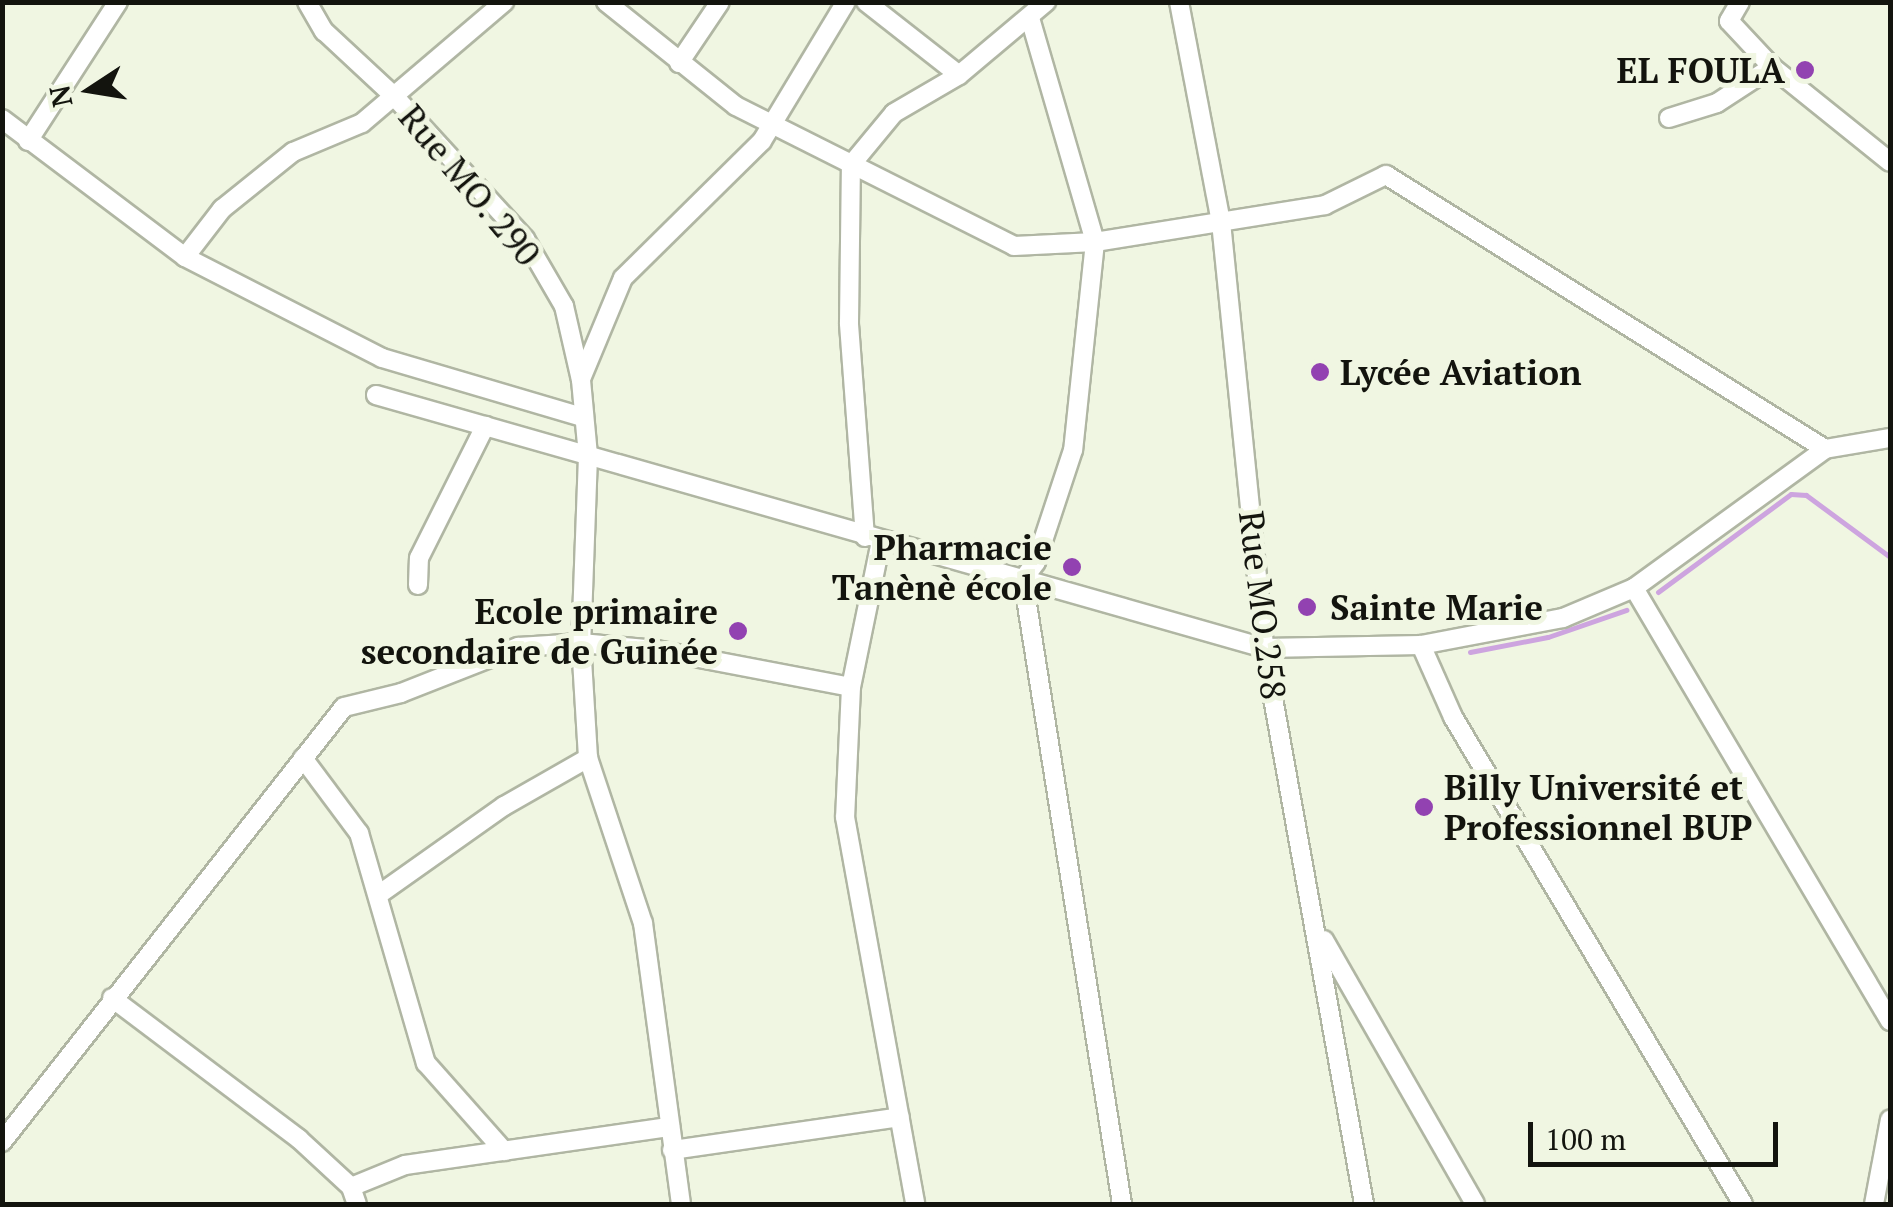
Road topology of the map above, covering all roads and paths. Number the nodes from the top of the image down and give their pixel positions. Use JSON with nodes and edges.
{"nodes":[{"id":1,"x":118,"y":2,"type":"edge"},
{"id":2,"x":306,"y":2,"type":"edge"},
{"id":3,"x":504,"y":2,"type":"edge"},
{"id":4,"x":606,"y":2,"type":"edge"},
{"id":5,"x":720,"y":2,"type":"edge"},
{"id":6,"x":846,"y":2,"type":"edge"},
{"id":7,"x":866,"y":2,"type":"edge"},
{"id":8,"x":1046,"y":2,"type":"edge"},
{"id":9,"x":1179,"y":2,"type":"edge"},
{"id":10,"x":1740,"y":2,"type":"edge"},
{"id":11,"x":1030,"y":18,"type":"junction"},
{"id":12,"x":679,"y":63,"type":"junction"},
{"id":13,"x":1772,"y":67,"type":"junction"},
{"id":14,"x":959,"y":74,"type":"junction"},
{"id":15,"x":394,"y":96,"type":"junction"},
{"id":16,"x":1669,"y":118,"type":"dead end"},
{"id":17,"x":2,"y":120,"type":"edge"},
{"id":18,"x":772,"y":126,"type":"junction"},
{"id":19,"x":28,"y":141,"type":"junction"},
{"id":20,"x":1890,"y":162,"type":"edge"},
{"id":21,"x":851,"y":165,"type":"junction"},
{"id":22,"x":1221,"y":222,"type":"junction"},
{"id":23,"x":1094,"y":242,"type":"junction"},
{"id":24,"x":185,"y":257,"type":"junction"},
{"id":25,"x":581,"y":380,"type":"junction"},
{"id":26,"x":376,"y":396,"type":"dead end"},
{"id":27,"x":582,"y":417,"type":"junction"},
{"id":28,"x":485,"y":426,"type":"junction"},
{"id":29,"x":1890,"y":438,"type":"edge"},
{"id":30,"x":1825,"y":449,"type":"junction"},
{"id":31,"x":588,"y":456,"type":"junction"},
{"id":32,"x":873,"y":539,"type":"junction"},
{"id":33,"x":1023,"y":579,"type":"junction"},
{"id":34,"x":418,"y":585,"type":"dead end"},
{"id":35,"x":1634,"y":588,"type":"junction"},
{"id":36,"x":581,"y":643,"type":"junction"},
{"id":37,"x":1421,"y":645,"type":"junction"},
{"id":38,"x":1264,"y":648,"type":"junction"},
{"id":39,"x":851,"y":687,"type":"junction"},
{"id":40,"x":303,"y":758,"type":"junction"},
{"id":41,"x":588,"y":758,"type":"junction"},
{"id":42,"x":381,"y":893,"type":"junction"},
{"id":43,"x":1318,"y":927,"type":"junction"},
{"id":44,"x":112,"y":998,"type":"junction"},
{"id":45,"x":1890,"y":1022,"type":"edge"},
{"id":46,"x":900,"y":1117,"type":"junction"},
{"id":47,"x":1890,"y":1119,"type":"edge"},
{"id":48,"x":670,"y":1126,"type":"junction"},
{"id":49,"x":2,"y":1142,"type":"edge"},
{"id":50,"x":672,"y":1150,"type":"junction"},
{"id":51,"x":504,"y":1151,"type":"junction"},
{"id":52,"x":354,"y":1196,"type":"edge"},
{"id":53,"x":681,"y":1204,"type":"edge"},
{"id":54,"x":915,"y":1204,"type":"edge"},
{"id":55,"x":1122,"y":1204,"type":"edge"},
{"id":56,"x":1364,"y":1204,"type":"edge"},
{"id":57,"x":1474,"y":1204,"type":"edge"},
{"id":58,"x":1743,"y":1204,"type":"edge"},
{"id":59,"x":1874,"y":1204,"type":"edge"}],
"edges":[{"from":1,"to":19,"type":"street"},
{"from":2,"to":15,"type":"street","name":"Rue MO. 290"},
{"from":3,"to":15,"type":"street"},
{"from":4,"to":12,"type":"street"},
{"from":5,"to":12,"type":"street"},
{"from":6,"to":18,"type":"street"},
{"from":7,"to":14,"type":"street"},
{"from":8,"to":11,"type":"street"},
{"from":9,"to":22,"type":"street","name":"Rue MO.258"},
{"from":10,"to":13,"type":"street"},
{"from":11,"to":14,"type":"street"},
{"from":11,"to":23,"type":"street"},
{"from":12,"to":18,"type":"street"},
{"from":13,"to":16,"type":"street"},
{"from":13,"to":20,"type":"street"},
{"from":14,"to":21,"type":"street"},
{"from":15,"to":24,"type":"street"},
{"from":15,"to":25,"type":"street","name":"Rue MO. 290"},
{"from":17,"to":19,"type":"street"},
{"from":18,"to":21,"type":"street"},
{"from":18,"to":25,"type":"street"},
{"from":19,"to":24,"type":"street"},
{"from":21,"to":23,"type":"street"},
{"from":21,"to":32,"type":"street"},
{"from":22,"to":23,"type":"street"},
{"from":22,"to":30,"type":"street"},
{"from":22,"to":38,"type":"street","name":"Rue MO.258"},
{"from":23,"to":33,"type":"street"},
{"from":24,"to":27,"type":"street"},
{"from":25,"to":27,"type":"street","name":"Rue MO. 290"},
{"from":26,"to":28,"type":"street"},
{"from":27,"to":31,"type":"street","name":"Rue MO. 290"},
{"from":28,"to":31,"type":"street"},
{"from":28,"to":34,"type":"street"},
{"from":29,"to":30,"type":"street"},
{"from":30,"to":35,"type":"street"},
{"from":31,"to":32,"type":"street"},
{"from":31,"to":36,"type":"street","name":"Rue MO. 290"},
{"from":32,"to":33,"type":"street"},
{"from":32,"to":39,"type":"street"},
{"from":33,"to":38,"type":"street"},
{"from":33,"to":55,"type":"street"},
{"from":35,"to":37,"type":"street"},
{"from":35,"to":45,"type":"street"},
{"from":36,"to":39,"type":"street"},
{"from":36,"to":40,"type":"street"},
{"from":36,"to":41,"type":"street","name":"Rue MO. 290"},
{"from":37,"to":38,"type":"street"},
{"from":37,"to":58,"type":"street"},
{"from":38,"to":43,"type":"street","name":"Rue MO.258"},
{"from":39,"to":46,"type":"street"},
{"from":40,"to":42,"type":"street"},
{"from":40,"to":44,"type":"street"},
{"from":41,"to":42,"type":"street"},
{"from":41,"to":48,"type":"street","name":"Rue MO. 290"},
{"from":42,"to":51,"type":"street"},
{"from":43,"to":56,"type":"street","name":"Rue MO.258"},
{"from":43,"to":57,"type":"street"},
{"from":44,"to":49,"type":"street"},
{"from":44,"to":52,"type":"street"},
{"from":46,"to":50,"type":"street"},
{"from":46,"to":54,"type":"street"},
{"from":47,"to":59,"type":"street"},
{"from":48,"to":50,"type":"street","name":"Rue MO. 290"},
{"from":48,"to":51,"type":"street"},
{"from":50,"to":53,"type":"street","name":"Rue MO. 290"},
{"from":51,"to":52,"type":"street"}]}
